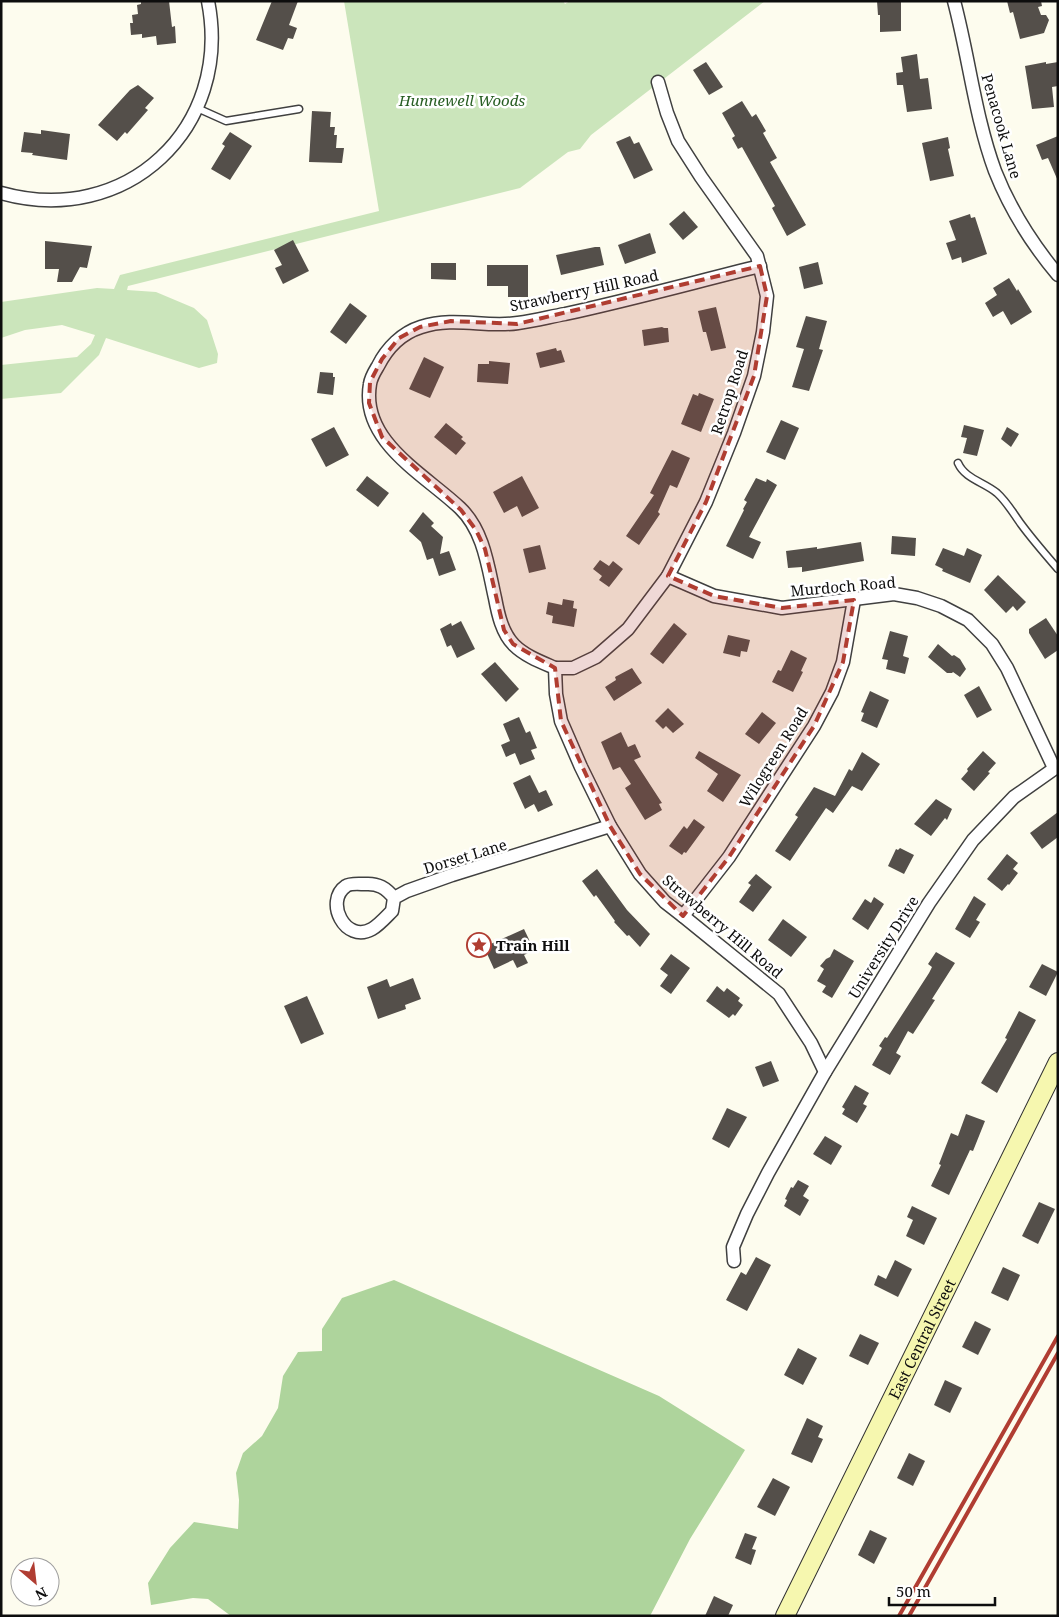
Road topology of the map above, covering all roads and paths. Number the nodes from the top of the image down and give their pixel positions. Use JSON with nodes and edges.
{"nodes":[{"id":1,"x":208,"y":1,"type":"edge"},
{"id":2,"x":954,"y":1,"type":"edge"},
{"id":3,"x":658,"y":82,"type":"dead end"},
{"id":4,"x":197,"y":108,"type":"junction"},
{"id":5,"x":299,"y":109,"type":"dead end"},
{"id":6,"x":1,"y":194,"type":"edge"},
{"id":7,"x":760,"y":266,"type":"junction"},
{"id":8,"x":1058,"y":275,"type":"edge"},
{"id":9,"x":958,"y":463,"type":"dead end"},
{"id":10,"x":1058,"y":569,"type":"edge"},
{"id":11,"x":668,"y":576,"type":"junction"},
{"id":12,"x":854,"y":600,"type":"junction"},
{"id":13,"x":555,"y":668,"type":"junction"},
{"id":14,"x":1056,"y":767,"type":"edge"},
{"id":15,"x":610,"y":826,"type":"junction"},
{"id":16,"x":394,"y":898,"type":"junction"},
{"id":17,"x":683,"y":916,"type":"junction"},
{"id":18,"x":1058,"y":1062,"type":"edge"},
{"id":19,"x":824,"y":1072,"type":"junction"},
{"id":20,"x":734,"y":1261,"type":"dead end"},
{"id":21,"x":785,"y":1616,"type":"edge"}],
"edges":[{"from":1,"to":4,"type":"street"},
{"from":2,"to":8,"type":"street","name":"Penacook Lane"},
{"from":3,"to":7,"type":"street","name":"Retrop Road"},
{"from":4,"to":5,"type":"lane"},
{"from":4,"to":6,"type":"street"},
{"from":7,"to":11,"type":"street","name":"Retrop Road"},
{"from":7,"to":13,"type":"street","name":"Strawberry Hill Road"},
{"from":9,"to":10,"type":"lane"},
{"from":11,"to":12,"type":"street","name":"Murdoch Road"},
{"from":11,"to":13,"type":"street","name":"Retrop Road"},
{"from":12,"to":14,"type":"street","name":"Murdoch Road"},
{"from":12,"to":17,"type":"street","name":"Wilogreen Road"},
{"from":13,"to":15,"type":"street","name":"Strawberry Hill Road"},
{"from":14,"to":19,"type":"street","name":"University Drive"},
{"from":15,"to":16,"type":"street","name":"Dorset Lane"},
{"from":15,"to":17,"type":"street","name":"Strawberry Hill Road"},
{"from":16,"to":16,"type":"street"},
{"from":17,"to":19,"type":"street","name":"Strawberry Hill Road"},
{"from":18,"to":21,"type":"main road","name":"East Central Street"},
{"from":19,"to":20,"type":"street","name":"University Drive"}]}
